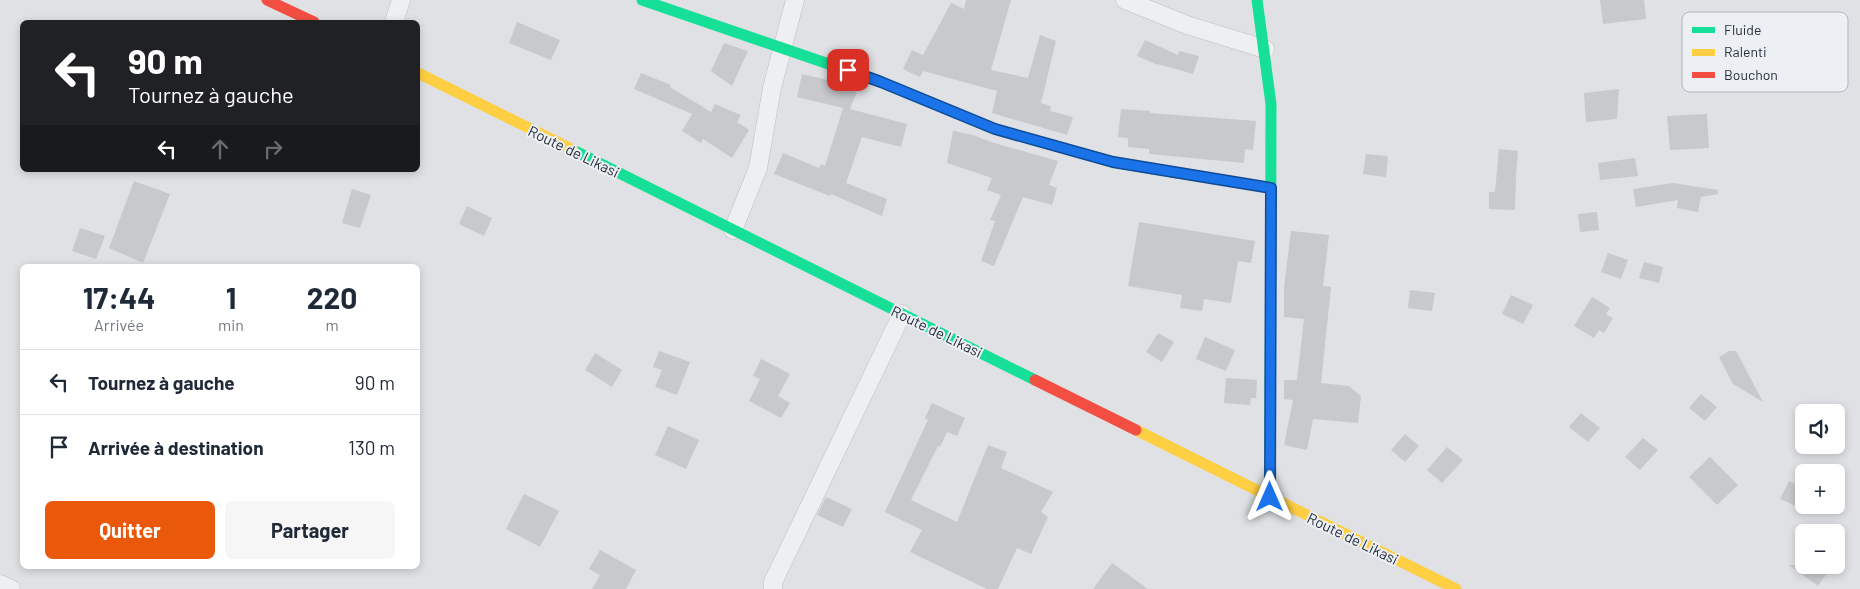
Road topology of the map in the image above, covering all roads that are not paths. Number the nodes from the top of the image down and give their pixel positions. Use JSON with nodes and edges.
{"nodes":[{"id":1,"x":267,"y":0,"type":"edge"},
{"id":2,"x":401,"y":0,"type":"edge"},
{"id":3,"x":642,"y":0,"type":"edge"},
{"id":4,"x":795,"y":0,"type":"edge"},
{"id":5,"x":1125,"y":0,"type":"edge"},
{"id":6,"x":1257,"y":0,"type":"edge"},
{"id":7,"x":310,"y":20,"type":"edge"},
{"id":8,"x":395,"y":20,"type":"edge"},
{"id":9,"x":783,"y":47,"type":"junction"},
{"id":10,"x":1265,"y":49,"type":"junction"},
{"id":11,"x":420,"y":74,"type":"edge"},
{"id":12,"x":1271,"y":188,"type":"junction"},
{"id":13,"x":733,"y":230,"type":"junction"},
{"id":14,"x":902,"y":314,"type":"junction"},
{"id":15,"x":1270,"y":497,"type":"junction"},
{"id":16,"x":1425,"y":582,"type":"edge"},
{"id":17,"x":0,"y":584,"type":"edge"},
{"id":18,"x":11,"y":589,"type":"edge"},
{"id":19,"x":772,"y":589,"type":"edge"},
{"id":20,"x":1456,"y":589,"type":"edge"}],
"edges":[{"from":1,"to":7,"type":"main road"},
{"from":2,"to":8,"type":"street"},
{"from":3,"to":9,"type":"main road"},
{"from":4,"to":9,"type":"street"},
{"from":5,"to":10,"type":"street"},
{"from":6,"to":10,"type":"main road"},
{"from":9,"to":12,"type":"main road"},
{"from":9,"to":13,"type":"street"},
{"from":10,"to":12,"type":"main road"},
{"from":11,"to":13,"type":"main road","name":"Route de Likasi"},
{"from":12,"to":15,"type":"main road"},
{"from":13,"to":14,"type":"main road","name":"Route de Likasi"},
{"from":14,"to":15,"type":"main road","name":"Route de Likasi"},
{"from":14,"to":19,"type":"street"},
{"from":15,"to":16,"type":"main road","name":"Route de Likasi"},
{"from":16,"to":20,"type":"main road","name":"Route de Likasi"},
{"from":17,"to":18,"type":"street"}]}
